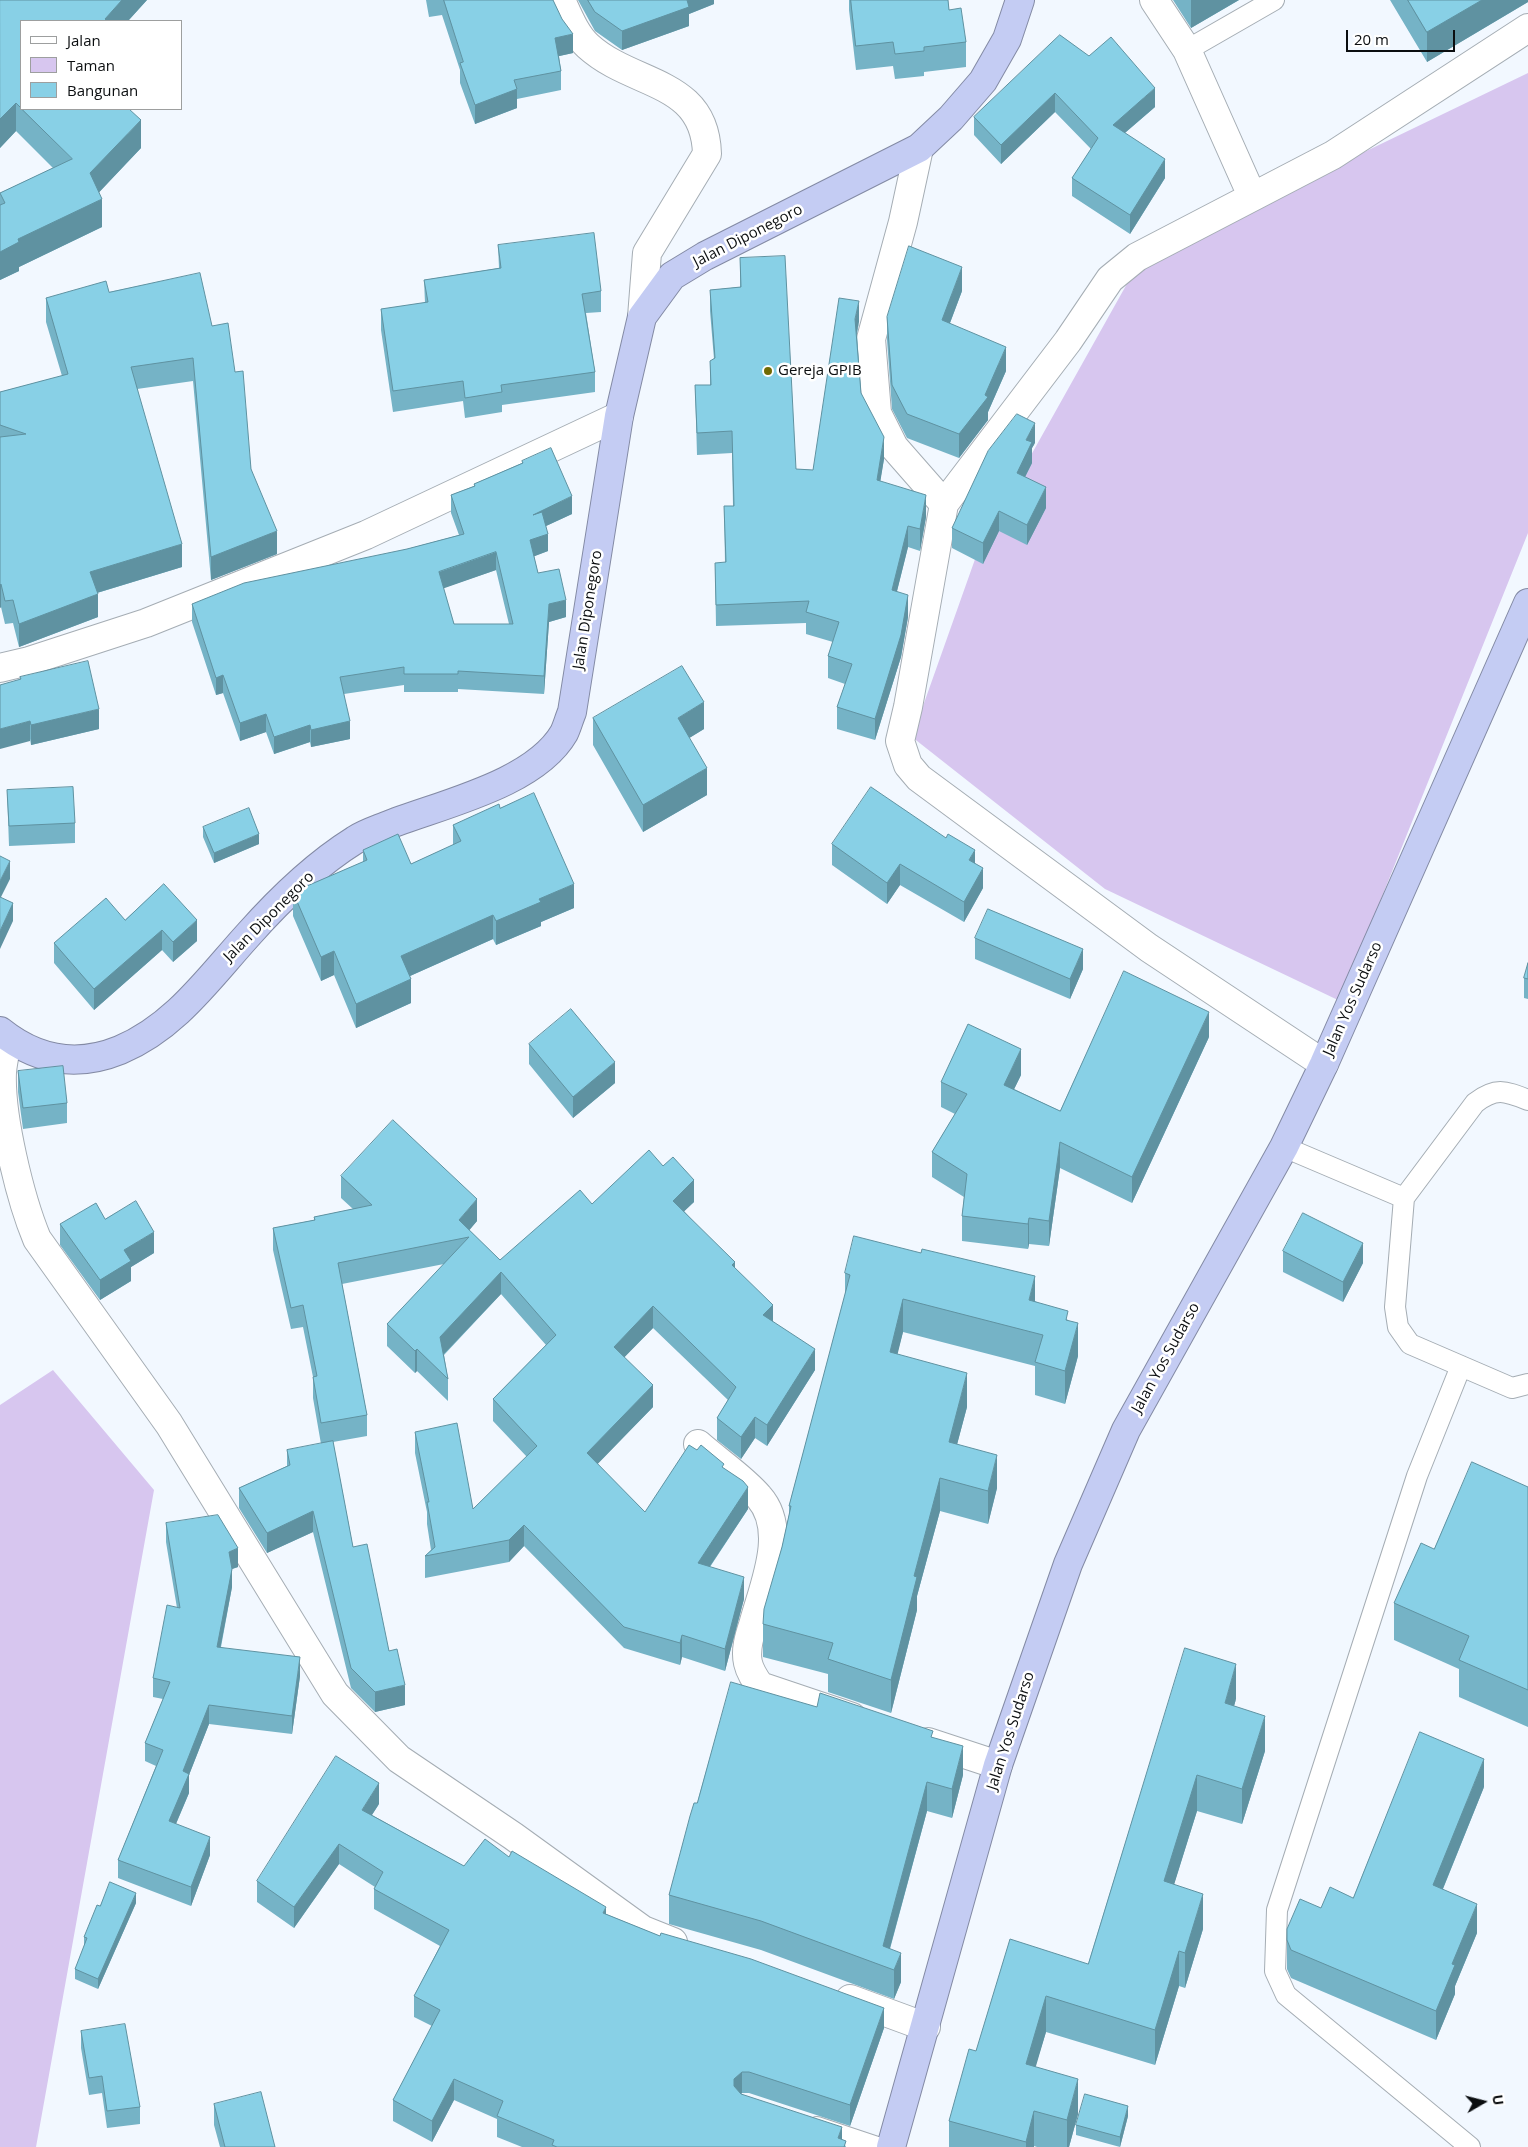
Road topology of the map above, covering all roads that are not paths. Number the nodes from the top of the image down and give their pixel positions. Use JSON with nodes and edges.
{"nodes":[{"id":1,"x":561,"y":0,"type":"edge"},
{"id":2,"x":1020,"y":0,"type":"edge"},
{"id":3,"x":1154,"y":0,"type":"edge"},
{"id":4,"x":1274,"y":0,"type":"edge"},
{"id":5,"x":1528,"y":28,"type":"edge"},
{"id":6,"x":1187,"y":50,"type":"junction"},
{"id":7,"x":919,"y":148,"type":"junction"},
{"id":8,"x":1252,"y":196,"type":"junction"},
{"id":9,"x":642,"y":317,"type":"junction"},
{"id":10,"x":619,"y":416,"type":"junction"},
{"id":11,"x":944,"y":504,"type":"junction"},
{"id":12,"x":1528,"y":603,"type":"edge"},
{"id":13,"x":0,"y":668,"type":"edge"},
{"id":14,"x":4,"y":1034,"type":"edge"},
{"id":15,"x":1324,"y":1064,"type":"junction"},
{"id":16,"x":1528,"y":1100,"type":"edge"},
{"id":17,"x":1284,"y":1146,"type":"junction"},
{"id":18,"x":1404,"y":1198,"type":"junction"},
{"id":19,"x":1461,"y":1366,"type":"junction"},
{"id":20,"x":1528,"y":1384,"type":"edge"},
{"id":21,"x":698,"y":1444,"type":"dead end"},
{"id":22,"x":879,"y":1726,"type":"edge"},
{"id":23,"x":907,"y":1735,"type":"edge"},
{"id":24,"x":998,"y":1765,"type":"junction"},
{"id":25,"x":693,"y":1948,"type":"edge"},
{"id":26,"x":827,"y":1991,"type":"edge"},
{"id":27,"x":926,"y":2027,"type":"junction"},
{"id":28,"x":801,"y":2122,"type":"edge"},
{"id":29,"x":876,"y":2147,"type":"edge"},
{"id":30,"x":890,"y":2147,"type":"edge"},
{"id":31,"x":1470,"y":2147,"type":"edge"}],
"edges":[{"from":1,"to":9,"type":"street"},
{"from":2,"to":7,"type":"highway","name":"Jalan Diponegoro"},
{"from":3,"to":6,"type":"street"},
{"from":4,"to":6,"type":"lane"},
{"from":5,"to":8,"type":"street"},
{"from":6,"to":8,"type":"street"},
{"from":7,"to":9,"type":"highway","name":"Jalan Diponegoro"},
{"from":7,"to":11,"type":"street"},
{"from":8,"to":11,"type":"street"},
{"from":9,"to":10,"type":"highway","name":"Jalan Diponegoro"},
{"from":10,"to":13,"type":"street"},
{"from":10,"to":14,"type":"highway","name":"Jalan Diponegoro"},
{"from":11,"to":15,"type":"street"},
{"from":12,"to":15,"type":"highway","name":"Jalan Yos Sudarso"},
{"from":14,"to":25,"type":"street"},
{"from":15,"to":17,"type":"highway","name":"Jalan Yos Sudarso"},
{"from":16,"to":18,"type":"lane"},
{"from":17,"to":18,"type":"lane"},
{"from":17,"to":24,"type":"highway","name":"Jalan Yos Sudarso"},
{"from":18,"to":19,"type":"lane"},
{"from":19,"to":20,"type":"lane"},
{"from":19,"to":31,"type":"lane"},
{"from":21,"to":22,"type":"street"},
{"from":23,"to":24,"type":"street"},
{"from":24,"to":27,"type":"highway","name":"Jalan Yos Sudarso"},
{"from":26,"to":27,"type":"street"},
{"from":27,"to":30,"type":"highway","name":"Jalan Yos Sudarso"},
{"from":28,"to":29,"type":"lane"}]}
